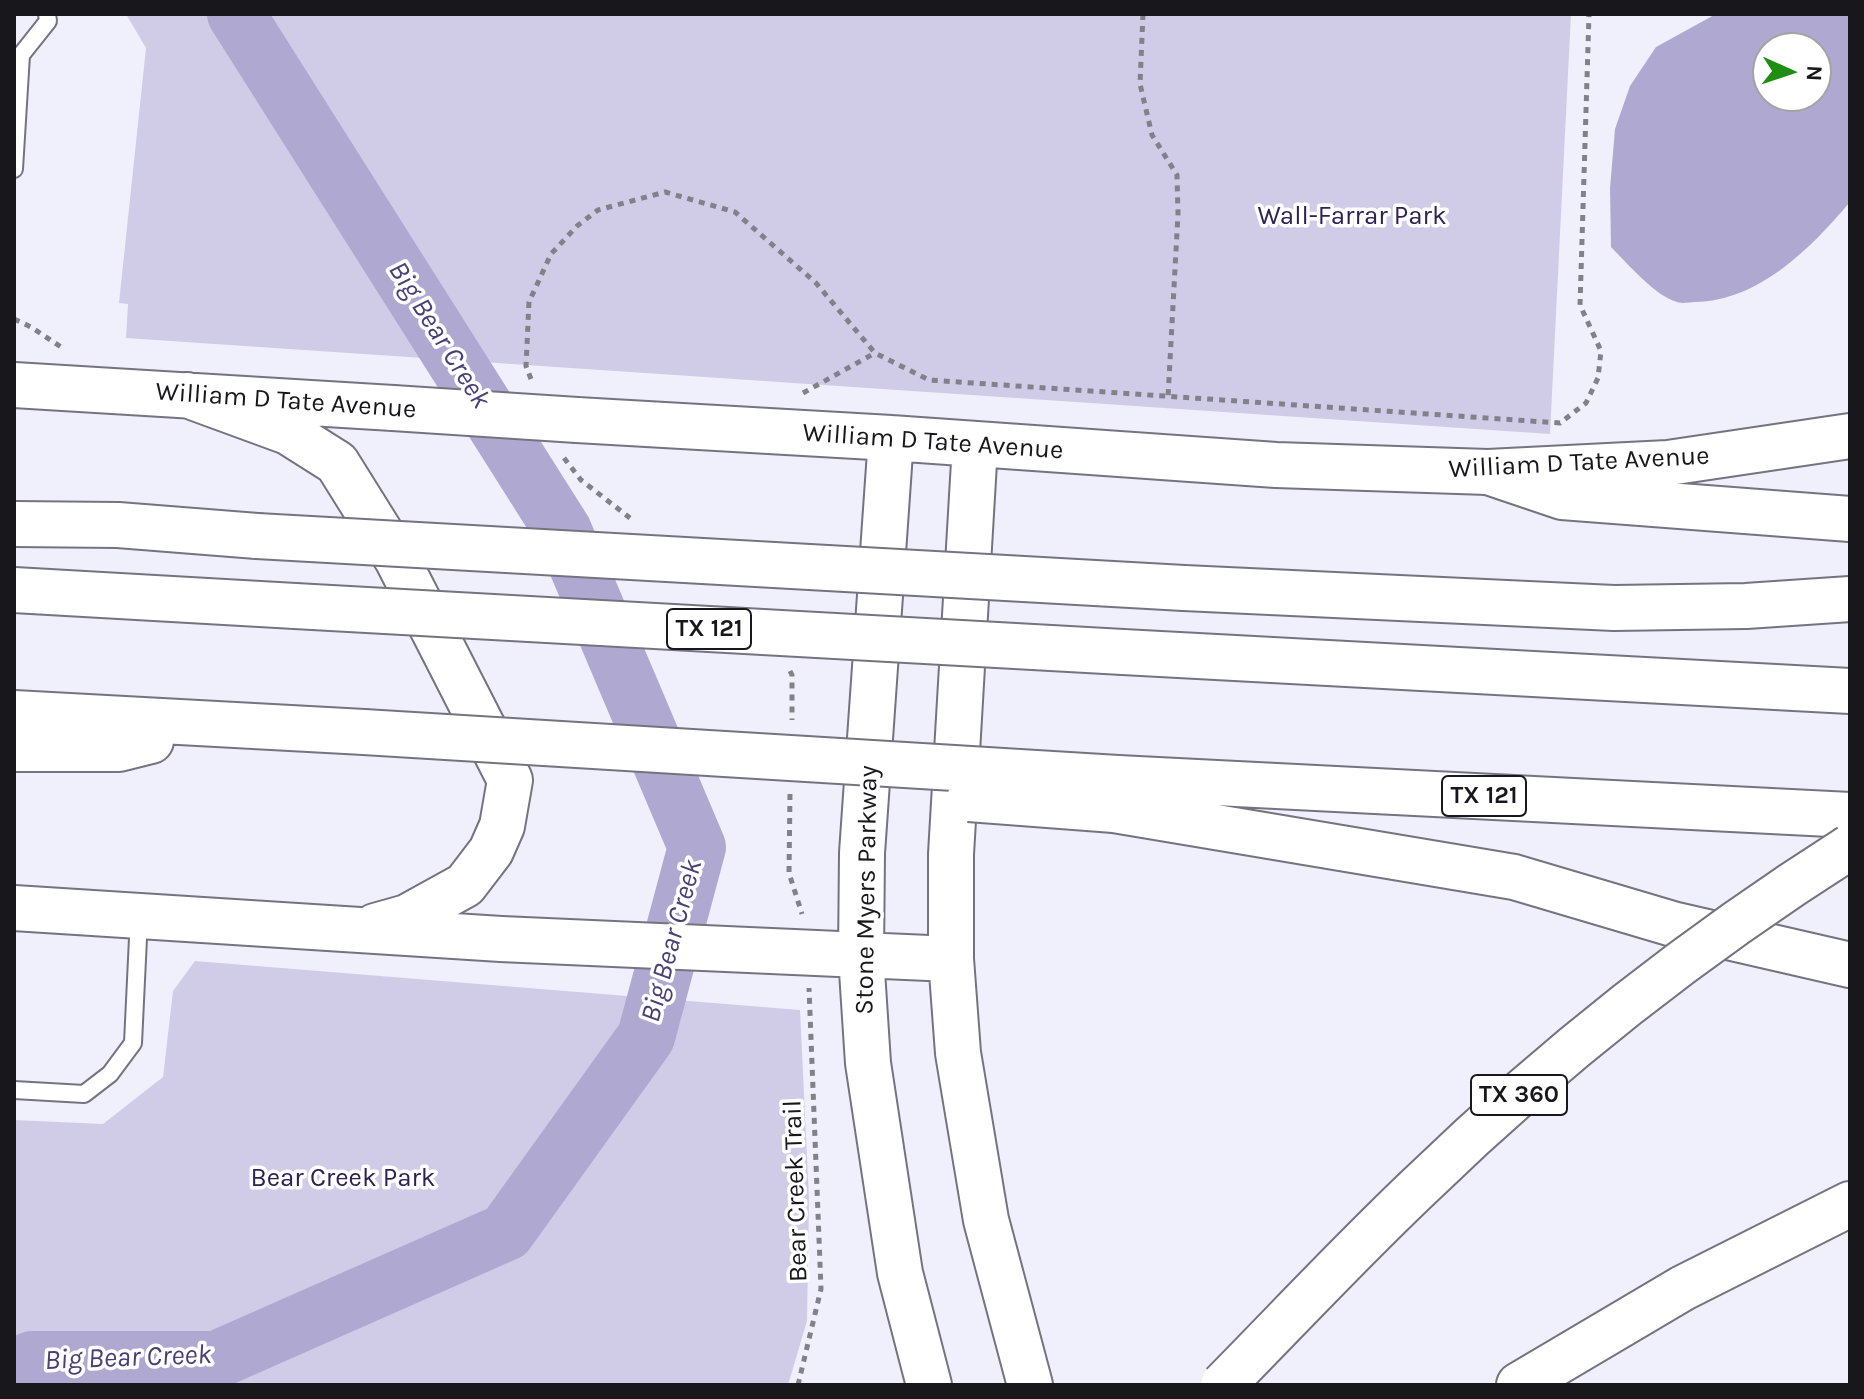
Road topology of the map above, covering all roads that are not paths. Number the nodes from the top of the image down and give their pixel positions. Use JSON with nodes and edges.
{"nodes":[{"id":1,"x":47,"y":14,"type":"edge"},
{"id":2,"x":14,"y":169,"type":"edge"},
{"id":3,"x":14,"y":385,"type":"edge"},
{"id":4,"x":187,"y":395,"type":"junction"},
{"id":5,"x":1850,"y":436,"type":"edge"},
{"id":6,"x":891,"y":438,"type":"junction"},
{"id":7,"x":975,"y":445,"type":"junction"},
{"id":8,"x":1488,"y":472,"type":"junction"},
{"id":9,"x":1850,"y":519,"type":"edge"},
{"id":10,"x":14,"y":524,"type":"edge"},
{"id":11,"x":14,"y":590,"type":"edge"},
{"id":12,"x":1850,"y":599,"type":"edge"},
{"id":13,"x":1850,"y":691,"type":"edge"},
{"id":14,"x":14,"y":713,"type":"edge"},
{"id":15,"x":211,"y":726,"type":"junction"},
{"id":16,"x":14,"y":749,"type":"edge"},
{"id":17,"x":1116,"y":794,"type":"junction"},
{"id":18,"x":1850,"y":815,"type":"edge"},
{"id":19,"x":1850,"y":847,"type":"edge"},
{"id":20,"x":14,"y":908,"type":"edge"},
{"id":21,"x":139,"y":916,"type":"junction"},
{"id":22,"x":361,"y":930,"type":"junction"},
{"id":23,"x":861,"y":956,"type":"junction"},
{"id":24,"x":951,"y":959,"type":"junction"},
{"id":25,"x":1850,"y":965,"type":"edge"},
{"id":26,"x":14,"y":1090,"type":"edge"},
{"id":27,"x":1850,"y":1204,"type":"edge"},
{"id":28,"x":929,"y":1385,"type":"edge"},
{"id":29,"x":1030,"y":1385,"type":"edge"},
{"id":30,"x":1223,"y":1385,"type":"edge"},
{"id":31,"x":1519,"y":1385,"type":"edge"}],
"edges":[{"from":1,"to":2,"type":"lane"},
{"from":3,"to":4,"type":"main road","name":"William D Tate Avenue"},
{"from":4,"to":6,"type":"main road","name":"William D Tate Avenue","bridge":true},
{"from":4,"to":22,"type":"main road"},
{"from":5,"to":8,"type":"main road","name":"William D Tate Avenue"},
{"from":6,"to":7,"type":"main road","name":"William D Tate Avenue"},
{"from":6,"to":23,"type":"main road","name":"Stone Myers Parkway"},
{"from":7,"to":8,"type":"main road","name":"William D Tate Avenue"},
{"from":7,"to":24,"type":"main road"},
{"from":8,"to":9,"type":"main road"},
{"from":10,"to":12,"type":"main road","bridge":true},
{"from":11,"to":13,"type":"main road","number":"TX 121","bridge":true},
{"from":14,"to":15,"type":"main road","number":"TX 121"},
{"from":15,"to":16,"type":"main road"},
{"from":15,"to":17,"type":"main road","number":"TX 121","bridge":true},
{"from":17,"to":18,"type":"main road","number":"TX 121"},
{"from":17,"to":25,"type":"main road"},
{"from":19,"to":30,"type":"main road","number":"TX 360","bridge":true},
{"from":20,"to":21,"type":"main road"},
{"from":21,"to":22,"type":"main road"},
{"from":21,"to":26,"type":"lane"},
{"from":22,"to":23,"type":"main road"},
{"from":23,"to":24,"type":"main road"},
{"from":23,"to":28,"type":"main road","name":"Stone Myers Parkway"},
{"from":24,"to":29,"type":"main road"},
{"from":27,"to":31,"type":"main road"}]}
